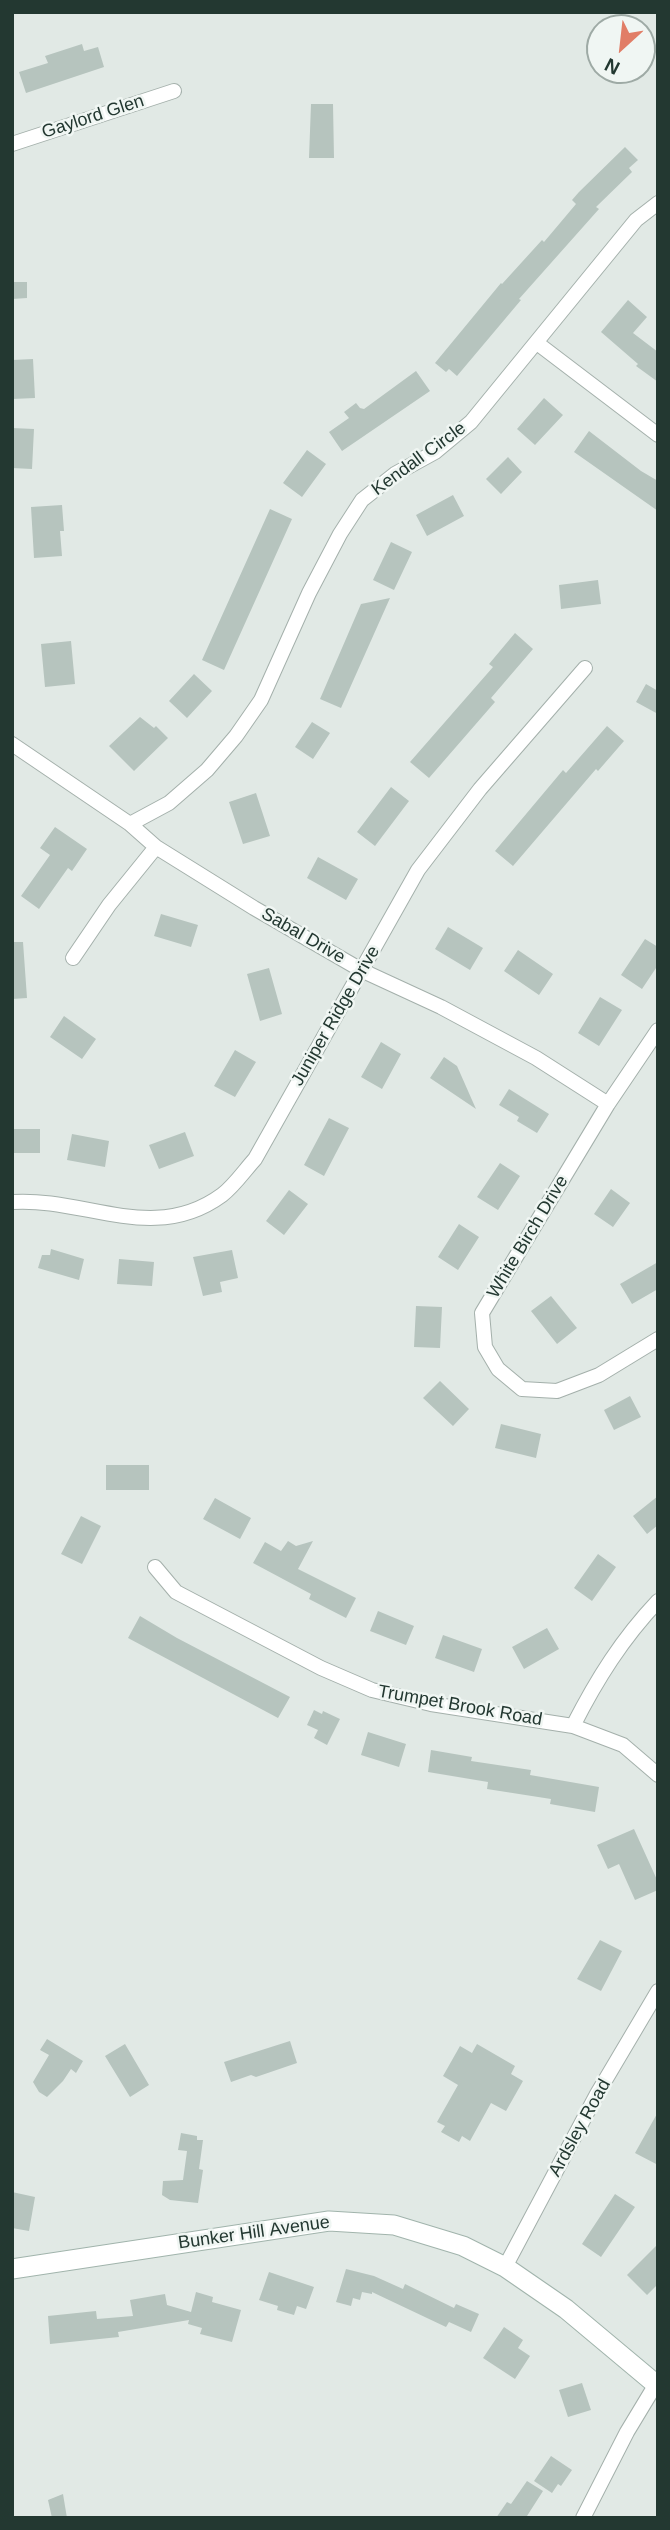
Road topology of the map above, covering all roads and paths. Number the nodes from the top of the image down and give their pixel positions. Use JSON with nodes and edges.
{"nodes":[{"id":1,"x":174,"y":91,"type":"dead end"},
{"id":2,"x":12,"y":144,"type":"edge"},
{"id":3,"x":658,"y":203,"type":"edge"},
{"id":4,"x":537,"y":343,"type":"junction"},
{"id":5,"x":658,"y":435,"type":"edge"},
{"id":6,"x":585,"y":668,"type":"dead end"},
{"id":7,"x":12,"y":744,"type":"edge"},
{"id":8,"x":130,"y":824,"type":"junction"},
{"id":9,"x":156,"y":846,"type":"junction"},
{"id":10,"x":73,"y":958,"type":"dead end"},
{"id":11,"x":363,"y":971,"type":"junction"},
{"id":12,"x":658,"y":1030,"type":"edge"},
{"id":13,"x":608,"y":1104,"type":"junction"},
{"id":14,"x":12,"y":1202,"type":"edge"},
{"id":15,"x":658,"y":1339,"type":"edge"},
{"id":16,"x":155,"y":1567,"type":"dead end"},
{"id":17,"x":658,"y":1601,"type":"edge"},
{"id":18,"x":573,"y":1726,"type":"junction"},
{"id":19,"x":658,"y":1776,"type":"edge"},
{"id":20,"x":658,"y":1991,"type":"edge"},
{"id":21,"x":505,"y":2266,"type":"junction"},
{"id":22,"x":12,"y":2269,"type":"edge"},
{"id":23,"x":657,"y":2385,"type":"edge"},
{"id":24,"x":583,"y":2518,"type":"edge"}],
"edges":[{"from":1,"to":2,"type":"street","name":"Gaylord Glen"},
{"from":3,"to":4,"type":"street","name":"Kendall Circle"},
{"from":4,"to":5,"type":"street"},
{"from":4,"to":8,"type":"street","name":"Kendall Circle"},
{"from":6,"to":11,"type":"street","name":"Juniper Ridge Drive"},
{"from":7,"to":8,"type":"street","name":"Sabal Drive"},
{"from":8,"to":9,"type":"street","name":"Sabal Drive"},
{"from":9,"to":10,"type":"street"},
{"from":9,"to":11,"type":"street","name":"Sabal Drive"},
{"from":11,"to":13,"type":"street","name":"Sabal Drive"},
{"from":11,"to":14,"type":"street","name":"Juniper Ridge Drive"},
{"from":12,"to":13,"type":"street","name":"White Birch Drive"},
{"from":13,"to":15,"type":"street","name":"White Birch Drive"},
{"from":16,"to":18,"type":"street","name":"Trumpet Brook Road"},
{"from":17,"to":18,"type":"street"},
{"from":18,"to":19,"type":"street","name":"Trumpet Brook Road"},
{"from":20,"to":21,"type":"street","name":"Ardsley Road"},
{"from":21,"to":22,"type":"main road","name":"Bunker Hill Avenue"},
{"from":21,"to":23,"type":"main road","name":"Bunker Hill Avenue"},
{"from":23,"to":24,"type":"street"}]}
